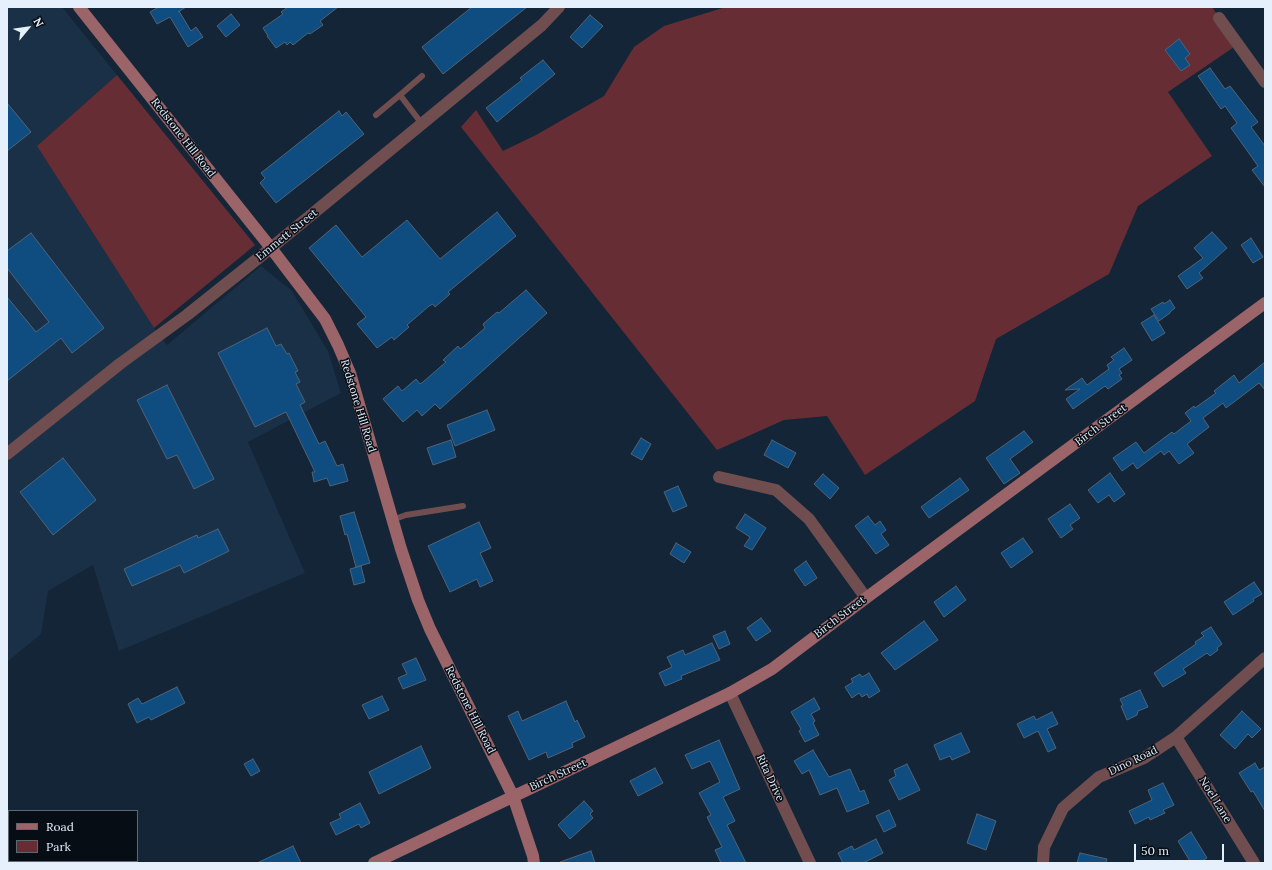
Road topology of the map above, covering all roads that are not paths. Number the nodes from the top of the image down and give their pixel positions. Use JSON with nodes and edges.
{"nodes":[{"id":1,"x":79,"y":7,"type":"edge"},
{"id":2,"x":559,"y":7,"type":"edge"},
{"id":3,"x":1219,"y":18,"type":"dead end"},
{"id":4,"x":422,"y":76,"type":"dead end"},
{"id":5,"x":1265,"y":82,"type":"edge"},
{"id":6,"x":400,"y":95,"type":"junction"},
{"id":7,"x":376,"y":115,"type":"dead end"},
{"id":8,"x":422,"y":124,"type":"junction"},
{"id":9,"x":271,"y":248,"type":"junction"},
{"id":10,"x":1265,"y":303,"type":"edge"},
{"id":11,"x":7,"y":454,"type":"edge"},
{"id":12,"x":719,"y":476,"type":"dead end"},
{"id":13,"x":463,"y":506,"type":"dead end"},
{"id":14,"x":392,"y":520,"type":"junction"},
{"id":15,"x":866,"y":598,"type":"junction"},
{"id":16,"x":1265,"y":658,"type":"edge"},
{"id":17,"x":730,"y":693,"type":"junction"},
{"id":18,"x":1176,"y":737,"type":"junction"},
{"id":19,"x":513,"y":796,"type":"junction"},
{"id":20,"x":374,"y":863,"type":"edge"},
{"id":21,"x":534,"y":863,"type":"edge"},
{"id":22,"x":810,"y":863,"type":"edge"},
{"id":23,"x":1043,"y":863,"type":"edge"},
{"id":24,"x":1254,"y":863,"type":"edge"}],
"edges":[{"from":1,"to":9,"type":"main road","name":"Redstone Hill Road"},
{"from":2,"to":8,"type":"street","name":"Emmett Street"},
{"from":3,"to":5,"type":"street"},
{"from":4,"to":6,"type":"lane"},
{"from":6,"to":7,"type":"lane"},
{"from":6,"to":8,"type":"lane"},
{"from":8,"to":9,"type":"street","name":"Emmett Street"},
{"from":9,"to":11,"type":"street","name":"Emmett Street"},
{"from":9,"to":14,"type":"main road","name":"Redstone Hill Road"},
{"from":10,"to":15,"type":"main road","name":"Birch Street"},
{"from":12,"to":15,"type":"street"},
{"from":13,"to":14,"type":"lane"},
{"from":14,"to":19,"type":"main road","name":"Redstone Hill Road"},
{"from":15,"to":17,"type":"main road","name":"Birch Street"},
{"from":16,"to":18,"type":"street","name":"Dino Road"},
{"from":17,"to":19,"type":"main road","name":"Birch Street"},
{"from":17,"to":22,"type":"street","name":"Rita Drive"},
{"from":18,"to":23,"type":"street","name":"Dino Road"},
{"from":18,"to":24,"type":"street","name":"Noel Lane"},
{"from":19,"to":20,"type":"main road","name":"Birch Street"},
{"from":19,"to":21,"type":"main road","name":"Redstone Hill Road"}]}
